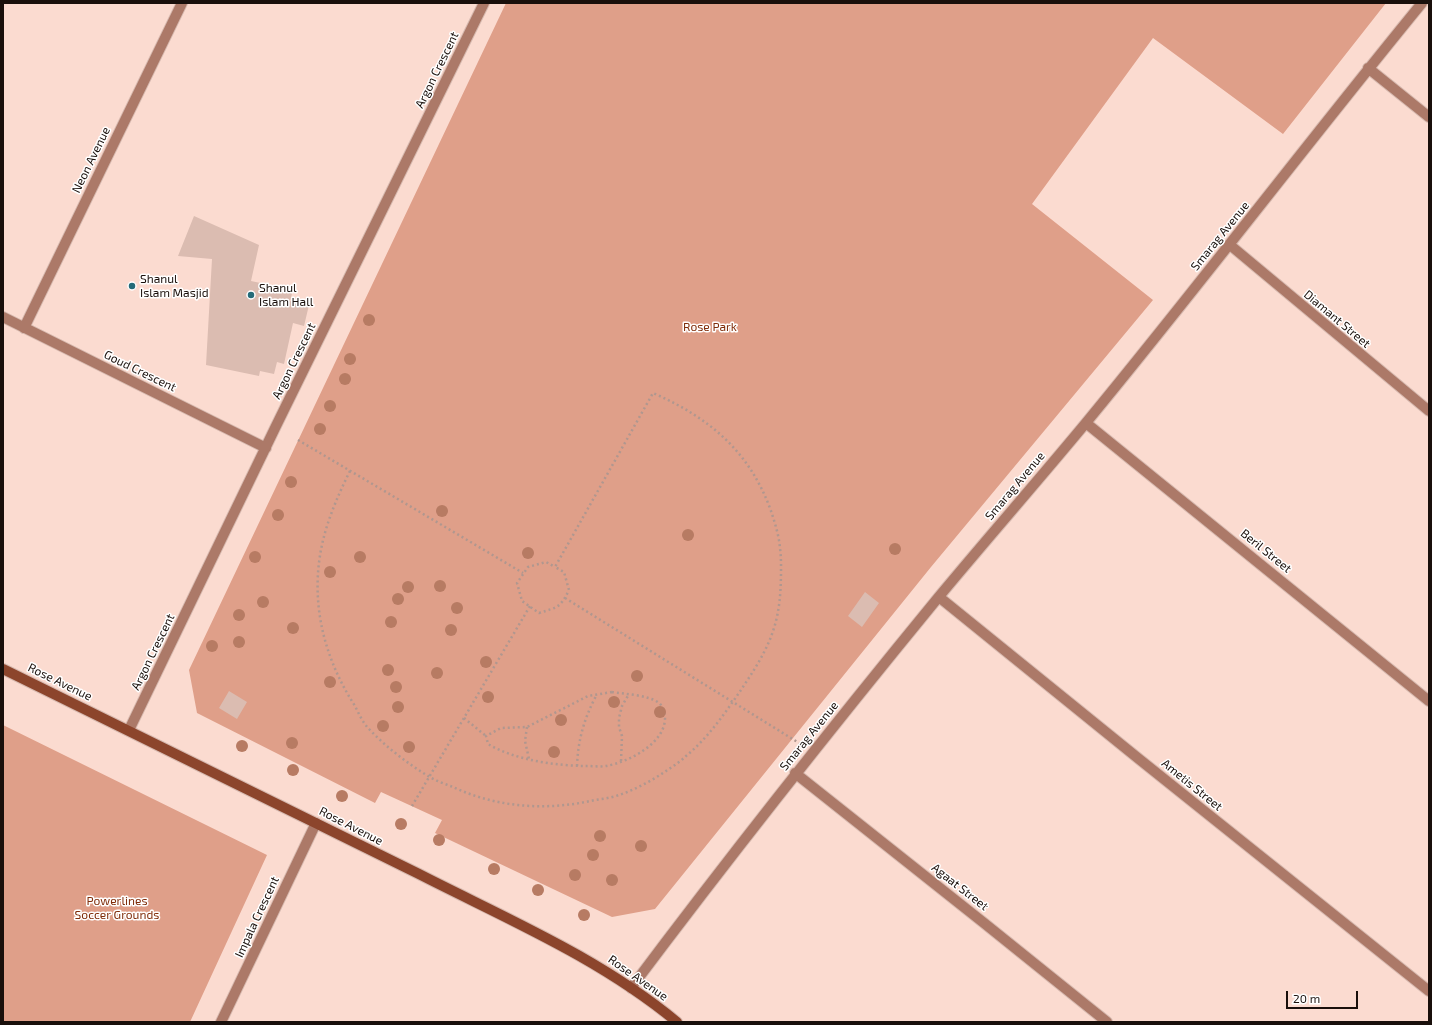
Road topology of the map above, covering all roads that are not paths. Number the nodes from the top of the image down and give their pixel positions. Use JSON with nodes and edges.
{"nodes":[{"id":1,"x":182,"y":3,"type":"edge"},
{"id":2,"x":484,"y":3,"type":"edge"},
{"id":3,"x":1422,"y":3,"type":"edge"},
{"id":4,"x":1368,"y":68,"type":"junction"},
{"id":5,"x":1429,"y":118,"type":"edge"},
{"id":6,"x":1230,"y":246,"type":"junction"},
{"id":7,"x":3,"y":317,"type":"edge"},
{"id":8,"x":24,"y":328,"type":"junction"},
{"id":9,"x":1429,"y":411,"type":"edge"},
{"id":10,"x":1086,"y":423,"type":"junction"},
{"id":11,"x":266,"y":448,"type":"junction"},
{"id":12,"x":939,"y":597,"type":"junction"},
{"id":13,"x":3,"y":669,"type":"edge"},
{"id":14,"x":1429,"y":700,"type":"edge"},
{"id":15,"x":129,"y":730,"type":"junction"},
{"id":16,"x":795,"y":773,"type":"junction"},
{"id":17,"x":316,"y":823,"type":"junction"},
{"id":18,"x":631,"y":988,"type":"junction"},
{"id":19,"x":1429,"y":991,"type":"edge"},
{"id":20,"x":221,"y":1022,"type":"edge"},
{"id":21,"x":677,"y":1022,"type":"edge"},
{"id":22,"x":1107,"y":1022,"type":"edge"}],
"edges":[{"from":1,"to":8,"type":"street","name":"Neon Avenue"},
{"from":2,"to":11,"type":"street","name":"Argon Crescent"},
{"from":3,"to":4,"type":"street","name":"Smarag Avenue"},
{"from":4,"to":5,"type":"street"},
{"from":4,"to":6,"type":"street","name":"Smarag Avenue"},
{"from":6,"to":9,"type":"street","name":"Diamant Street"},
{"from":6,"to":10,"type":"street","name":"Smarag Avenue"},
{"from":7,"to":8,"type":"street","name":"Goud Crescent"},
{"from":8,"to":11,"type":"street","name":"Goud Crescent"},
{"from":10,"to":12,"type":"street","name":"Smarag Avenue"},
{"from":10,"to":14,"type":"street","name":"Beril Street"},
{"from":11,"to":15,"type":"street","name":"Argon Crescent"},
{"from":12,"to":16,"type":"street","name":"Smarag Avenue"},
{"from":12,"to":19,"type":"street","name":"Ametis Street"},
{"from":13,"to":15,"type":"street","name":"Rose Avenue"},
{"from":15,"to":17,"type":"street","name":"Rose Avenue"},
{"from":16,"to":18,"type":"street","name":"Smarag Avenue"},
{"from":16,"to":22,"type":"street","name":"Agaat Street"},
{"from":17,"to":18,"type":"street","name":"Rose Avenue"},
{"from":17,"to":20,"type":"street","name":"Impala Crescent"},
{"from":18,"to":21,"type":"street","name":"Rose Avenue"}]}
